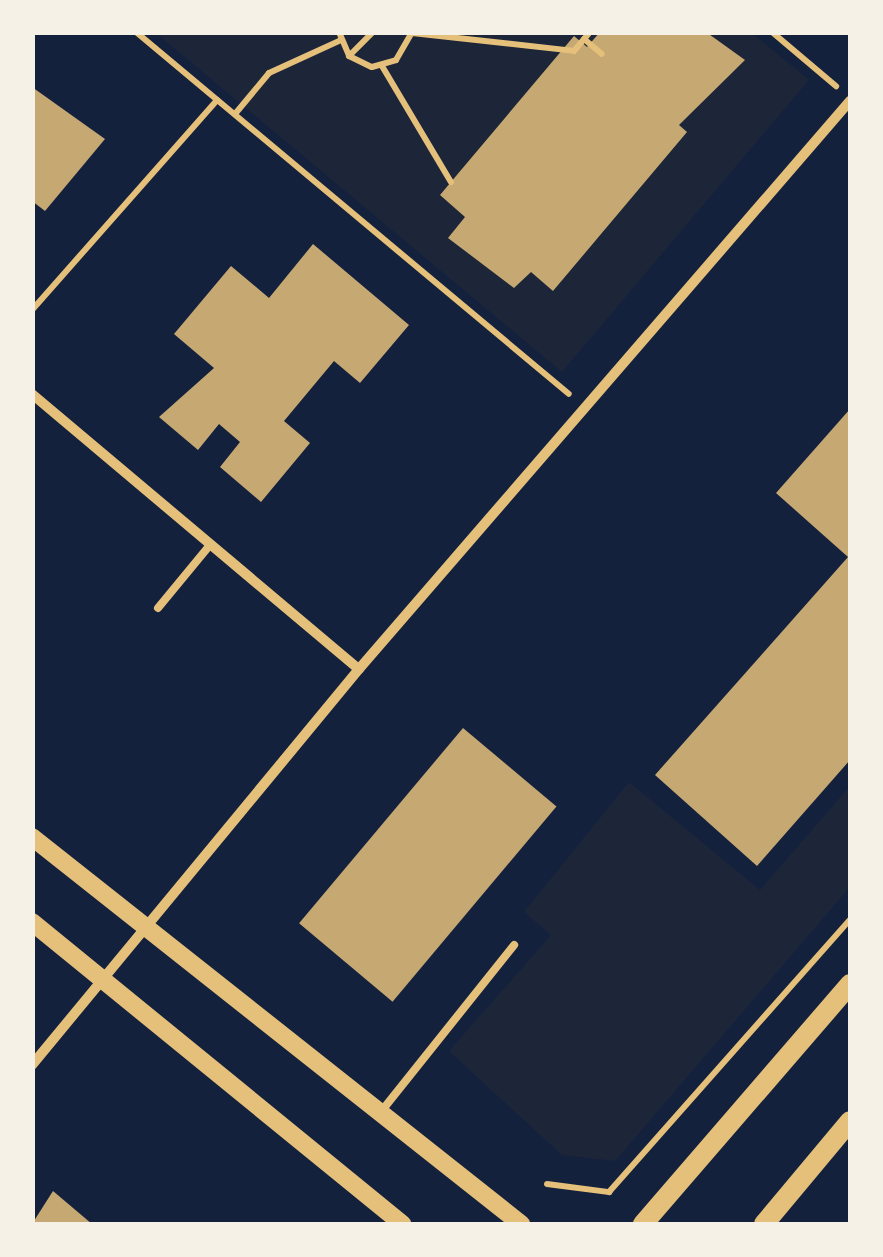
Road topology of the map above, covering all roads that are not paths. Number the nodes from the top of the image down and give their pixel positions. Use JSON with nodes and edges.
{"nodes":[{"id":1,"x":850,"y":99,"type":"edge"},
{"id":2,"x":32,"y":394,"type":"edge"},
{"id":3,"x":210,"y":545,"type":"junction"},
{"id":4,"x":158,"y":608,"type":"dead end"},
{"id":5,"x":359,"y":669,"type":"junction"},
{"id":6,"x":32,"y":837,"type":"edge"},
{"id":7,"x":32,"y":922,"type":"edge"},
{"id":8,"x":146,"y":930,"type":"junction"},
{"id":9,"x":514,"y":945,"type":"dead end"},
{"id":10,"x":102,"y":982,"type":"junction"},
{"id":11,"x":850,"y":984,"type":"edge"},
{"id":12,"x":32,"y":1065,"type":"edge"},
{"id":13,"x":380,"y":1113,"type":"junction"},
{"id":14,"x":850,"y":1122,"type":"edge"},
{"id":15,"x":402,"y":1224,"type":"edge"},
{"id":16,"x":521,"y":1224,"type":"edge"},
{"id":17,"x":643,"y":1224,"type":"edge"},
{"id":18,"x":764,"y":1224,"type":"edge"}],
"edges":[{"from":1,"to":5,"type":"street"},
{"from":2,"to":3,"type":"street"},
{"from":3,"to":4,"type":"lane"},
{"from":3,"to":5,"type":"street"},
{"from":5,"to":8,"type":"street"},
{"from":6,"to":8,"type":"street"},
{"from":7,"to":10,"type":"street"},
{"from":8,"to":10,"type":"street"},
{"from":8,"to":13,"type":"street"},
{"from":9,"to":13,"type":"lane"},
{"from":10,"to":12,"type":"street"},
{"from":10,"to":15,"type":"street"},
{"from":11,"to":17,"type":"main road"},
{"from":13,"to":16,"type":"street"},
{"from":14,"to":18,"type":"main road"}]}
